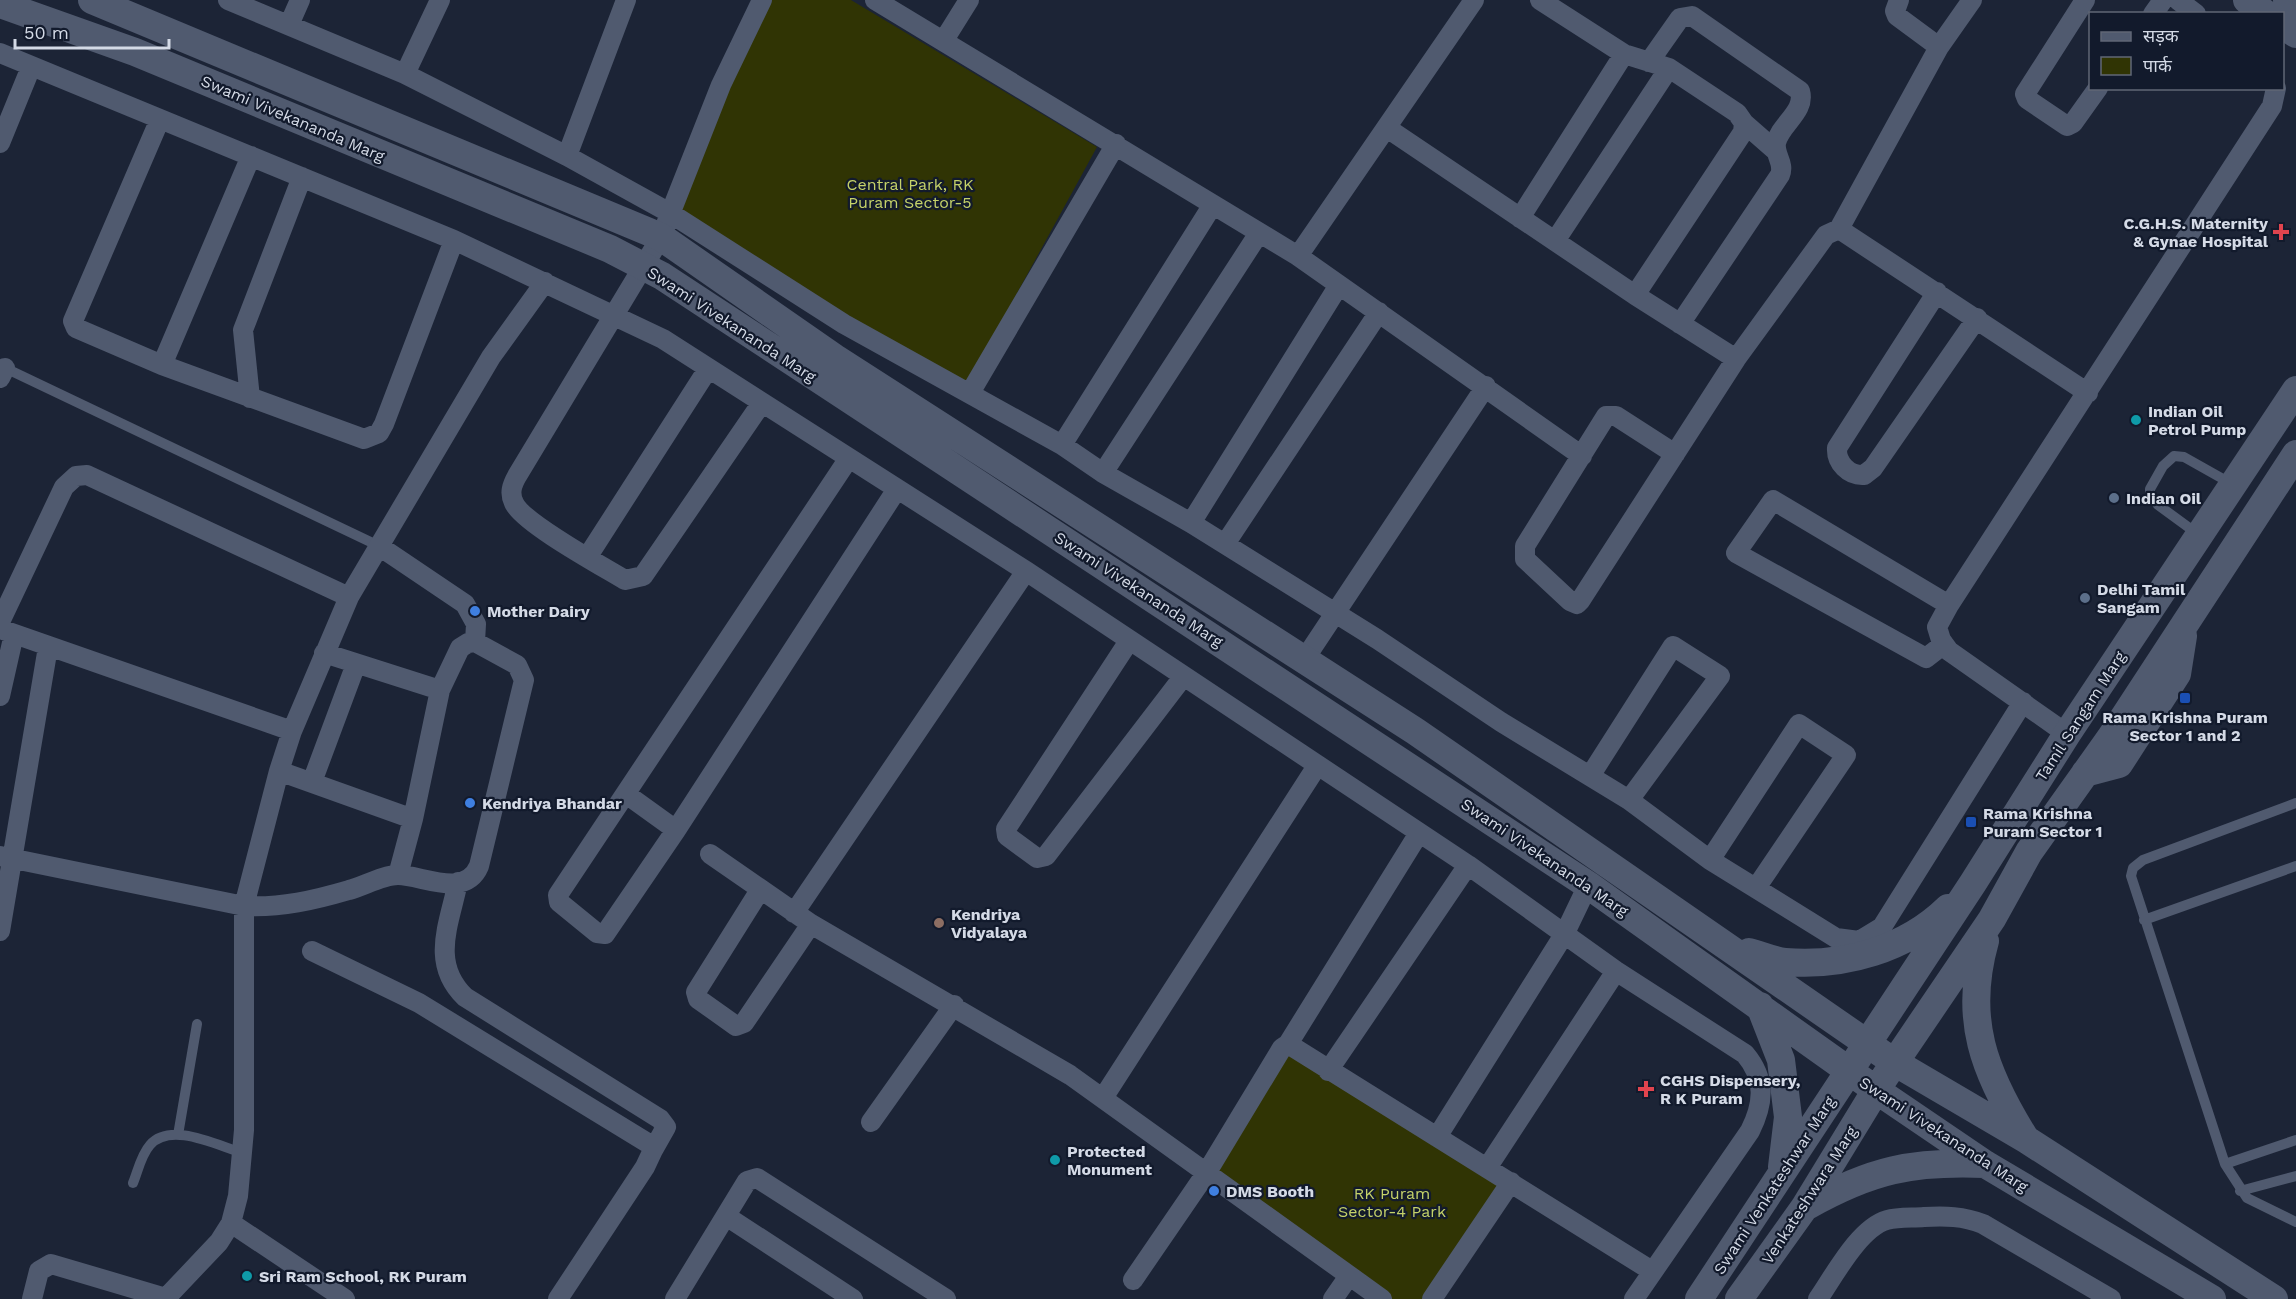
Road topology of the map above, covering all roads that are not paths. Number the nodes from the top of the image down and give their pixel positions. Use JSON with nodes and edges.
{"nodes":[{"id":1,"x":92,"y":0,"type":"edge"},
{"id":2,"x":228,"y":0,"type":"edge"},
{"id":3,"x":300,"y":0,"type":"edge"},
{"id":4,"x":440,"y":0,"type":"edge"},
{"id":5,"x":626,"y":0,"type":"edge"},
{"id":6,"x":762,"y":0,"type":"edge"},
{"id":7,"x":875,"y":0,"type":"edge"},
{"id":8,"x":969,"y":0,"type":"edge"},
{"id":9,"x":1474,"y":0,"type":"edge"},
{"id":10,"x":1539,"y":0,"type":"edge"},
{"id":11,"x":1899,"y":0,"type":"edge"},
{"id":12,"x":1972,"y":0,"type":"edge"},
{"id":13,"x":2085,"y":0,"type":"edge"},
{"id":14,"x":2178,"y":0,"type":"edge"},
{"id":15,"x":2247,"y":0,"type":"edge"},
{"id":16,"x":0,"y":4,"type":"edge"},
{"id":17,"x":253,"y":5,"type":"edge"},
{"id":18,"x":2285,"y":7,"type":"edge"},
{"id":19,"x":2193,"y":12,"type":"edge"},
{"id":20,"x":289,"y":25,"type":"junction"},
{"id":21,"x":2296,"y":34,"type":"edge"},
{"id":22,"x":944,"y":40,"type":"junction"},
{"id":23,"x":1939,"y":47,"type":"junction"},
{"id":24,"x":0,"y":54,"type":"edge"},
{"id":25,"x":1623,"y":54,"type":"junction"},
{"id":26,"x":1648,"y":62,"type":"junction"},
{"id":27,"x":31,"y":67,"type":"junction"},
{"id":28,"x":1669,"y":68,"type":"junction"},
{"id":29,"x":405,"y":74,"type":"junction"},
{"id":30,"x":2097,"y":90,"type":"edge"},
{"id":31,"x":2276,"y":90,"type":"edge"},
{"id":32,"x":160,"y":119,"type":"junction"},
{"id":33,"x":1744,"y":123,"type":"junction"},
{"id":34,"x":1387,"y":128,"type":"junction"},
{"id":35,"x":0,"y":143,"type":"edge"},
{"id":36,"x":1116,"y":144,"type":"junction"},
{"id":37,"x":1776,"y":151,"type":"junction"},
{"id":38,"x":251,"y":156,"type":"junction"},
{"id":39,"x":567,"y":156,"type":"junction"},
{"id":40,"x":302,"y":177,"type":"junction"},
{"id":41,"x":1212,"y":206,"type":"junction"},
{"id":42,"x":1520,"y":218,"type":"junction"},
{"id":43,"x":666,"y":225,"type":"junction"},
{"id":44,"x":1839,"y":229,"type":"junction"},
{"id":45,"x":1259,"y":233,"type":"junction"},
{"id":46,"x":454,"y":240,"type":"junction"},
{"id":47,"x":1555,"y":242,"type":"junction"},
{"id":48,"x":1298,"y":256,"type":"junction"},
{"id":49,"x":644,"y":267,"type":"junction"},
{"id":50,"x":545,"y":282,"type":"junction"},
{"id":51,"x":1339,"y":285,"type":"junction"},
{"id":52,"x":1937,"y":292,"type":"junction"},
{"id":53,"x":1635,"y":295,"type":"junction"},
{"id":54,"x":1379,"y":312,"type":"junction"},
{"id":55,"x":613,"y":314,"type":"junction"},
{"id":56,"x":1977,"y":318,"type":"junction"},
{"id":57,"x":1680,"y":324,"type":"junction"},
{"id":58,"x":1736,"y":359,"type":"junction"},
{"id":59,"x":162,"y":364,"type":"junction"},
{"id":60,"x":708,"y":369,"type":"junction"},
{"id":61,"x":2,"y":371,"type":"edge"},
{"id":62,"x":1486,"y":386,"type":"junction"},
{"id":63,"x":2296,"y":390,"type":"edge"},
{"id":64,"x":970,"y":393,"type":"junction"},
{"id":65,"x":2088,"y":393,"type":"junction"},
{"id":66,"x":250,"y":398,"type":"junction"},
{"id":67,"x":761,"y":404,"type":"junction"},
{"id":68,"x":1062,"y":445,"type":"junction"},
{"id":69,"x":1675,"y":454,"type":"junction"},
{"id":70,"x":1582,"y":456,"type":"junction"},
{"id":71,"x":849,"y":458,"type":"junction"},
{"id":72,"x":2293,"y":465,"type":"edge"},
{"id":73,"x":1103,"y":473,"type":"junction"},
{"id":74,"x":2233,"y":484,"type":"junction"},
{"id":75,"x":897,"y":489,"type":"junction"},
{"id":76,"x":1191,"y":523,"type":"junction"},
{"id":77,"x":2199,"y":535,"type":"junction"},
{"id":78,"x":1225,"y":544,"type":"junction"},
{"id":79,"x":379,"y":546,"type":"junction"},
{"id":80,"x":588,"y":556,"type":"junction"},
{"id":81,"x":1026,"y":571,"type":"junction"},
{"id":82,"x":349,"y":597,"type":"junction"},
{"id":83,"x":1949,"y":605,"type":"junction"},
{"id":84,"x":1335,"y":615,"type":"junction"},
{"id":85,"x":5,"y":629,"type":"edge"},
{"id":86,"x":1129,"y":641,"type":"junction"},
{"id":87,"x":475,"y":642,"type":"junction"},
{"id":88,"x":1944,"y":644,"type":"junction"},
{"id":89,"x":48,"y":647,"type":"junction"},
{"id":90,"x":324,"y":653,"type":"junction"},
{"id":91,"x":1304,"y":660,"type":"junction"},
{"id":92,"x":356,"y":664,"type":"junction"},
{"id":93,"x":1183,"y":677,"type":"junction"},
{"id":94,"x":440,"y":690,"type":"junction"},
{"id":95,"x":0,"y":696,"type":"edge"},
{"id":96,"x":2023,"y":702,"type":"junction"},
{"id":97,"x":292,"y":731,"type":"junction"},
{"id":98,"x":2067,"y":734,"type":"junction"},
{"id":99,"x":1317,"y":766,"type":"junction"},
{"id":100,"x":279,"y":771,"type":"junction"},
{"id":101,"x":1590,"y":776,"type":"junction"},
{"id":102,"x":312,"y":782,"type":"junction"},
{"id":103,"x":626,"y":794,"type":"junction"},
{"id":104,"x":1629,"y":800,"type":"junction"},
{"id":105,"x":2296,"y":802,"type":"edge"},
{"id":106,"x":413,"y":819,"type":"junction"},
{"id":107,"x":676,"y":830,"type":"junction"},
{"id":108,"x":1419,"y":833,"type":"junction"},
{"id":109,"x":710,"y":854,"type":"dead end"},
{"id":110,"x":7,"y":857,"type":"edge"},
{"id":111,"x":1710,"y":860,"type":"junction"},
{"id":112,"x":1468,"y":866,"type":"junction"},
{"id":113,"x":2296,"y":866,"type":"edge"},
{"id":114,"x":398,"y":875,"type":"junction"},
{"id":115,"x":458,"y":882,"type":"junction"},
{"id":116,"x":1973,"y":883,"type":"junction"},
{"id":117,"x":1588,"y":885,"type":"junction"},
{"id":118,"x":1756,"y":888,"type":"junction"},
{"id":119,"x":760,"y":890,"type":"junction"},
{"id":120,"x":244,"y":906,"type":"junction"},
{"id":121,"x":794,"y":913,"type":"junction"},
{"id":122,"x":1992,"y":919,"type":"junction"},
{"id":123,"x":2144,"y":920,"type":"junction"},
{"id":124,"x":811,"y":924,"type":"junction"},
{"id":125,"x":0,"y":931,"type":"edge"},
{"id":126,"x":1565,"y":933,"type":"junction"},
{"id":127,"x":1733,"y":948,"type":"junction"},
{"id":128,"x":312,"y":951,"type":"dead end"},
{"id":129,"x":1616,"y":971,"type":"junction"},
{"id":130,"x":954,"y":1005,"type":"junction"},
{"id":131,"x":1760,"y":1006,"type":"junction"},
{"id":132,"x":197,"y":1024,"type":"dead end"},
{"id":133,"x":1288,"y":1044,"type":"junction"},
{"id":134,"x":1868,"y":1044,"type":"junction"},
{"id":135,"x":1894,"y":1062,"type":"junction"},
{"id":136,"x":1849,"y":1070,"type":"junction"},
{"id":137,"x":1328,"y":1071,"type":"junction"},
{"id":138,"x":1876,"y":1090,"type":"junction"},
{"id":139,"x":1103,"y":1098,"type":"junction"},
{"id":140,"x":871,"y":1122,"type":"dead end"},
{"id":141,"x":178,"y":1135,"type":"junction"},
{"id":142,"x":1437,"y":1137,"type":"junction"},
{"id":143,"x":2027,"y":1140,"type":"junction"},
{"id":144,"x":2296,"y":1140,"type":"edge"},
{"id":145,"x":654,"y":1150,"type":"junction"},
{"id":146,"x":243,"y":1153,"type":"junction"},
{"id":147,"x":1985,"y":1164,"type":"junction"},
{"id":148,"x":2225,"y":1164,"type":"junction"},
{"id":149,"x":1487,"y":1168,"type":"junction"},
{"id":150,"x":1207,"y":1172,"type":"junction"},
{"id":151,"x":1780,"y":1175,"type":"junction"},
{"id":152,"x":2296,"y":1176,"type":"edge"},
{"id":153,"x":1511,"y":1182,"type":"junction"},
{"id":154,"x":133,"y":1183,"type":"dead end"},
{"id":155,"x":2240,"y":1191,"type":"junction"},
{"id":156,"x":1804,"y":1208,"type":"junction"},
{"id":157,"x":726,"y":1216,"type":"junction"},
{"id":158,"x":2296,"y":1222,"type":"edge"},
{"id":159,"x":231,"y":1223,"type":"junction"},
{"id":160,"x":1652,"y":1271,"type":"junction"},
{"id":161,"x":1349,"y":1276,"type":"junction"},
{"id":162,"x":1133,"y":1280,"type":"dead end"},
{"id":163,"x":32,"y":1299,"type":"edge"},
{"id":164,"x":165,"y":1299,"type":"edge"},
{"id":165,"x":345,"y":1299,"type":"edge"},
{"id":166,"x":558,"y":1299,"type":"edge"},
{"id":167,"x":675,"y":1299,"type":"edge"},
{"id":168,"x":853,"y":1299,"type":"edge"},
{"id":169,"x":946,"y":1299,"type":"edge"},
{"id":170,"x":1332,"y":1299,"type":"edge"},
{"id":171,"x":1382,"y":1299,"type":"edge"},
{"id":172,"x":1432,"y":1299,"type":"edge"},
{"id":173,"x":1634,"y":1299,"type":"edge"},
{"id":174,"x":1699,"y":1299,"type":"edge"},
{"id":175,"x":1739,"y":1299,"type":"edge"},
{"id":176,"x":1818,"y":1299,"type":"edge"},
{"id":177,"x":2111,"y":1299,"type":"edge"},
{"id":178,"x":2212,"y":1299,"type":"edge"},
{"id":179,"x":2274,"y":1299,"type":"edge"}],
"edges":[{"from":1,"to":43,"type":"street","name":"Swami Vivekananda Marg"},
{"from":2,"to":17,"type":"street"},
{"from":3,"to":20,"type":"street"},
{"from":4,"to":29,"type":"street"},
{"from":5,"to":39,"type":"street"},
{"from":6,"to":43,"type":"street"},
{"from":7,"to":22,"type":"street"},
{"from":8,"to":22,"type":"street"},
{"from":9,"to":34,"type":"street"},
{"from":10,"to":25,"type":"street"},
{"from":11,"to":23,"type":"street"},
{"from":12,"to":23,"type":"street"},
{"from":13,"to":30,"type":"street"},
{"from":14,"to":19,"type":"street"},
{"from":15,"to":18,"type":"street"},
{"from":16,"to":49,"type":"street","name":"Swami Vivekananda Marg"},
{"from":17,"to":20,"type":"street"},
{"from":18,"to":21,"type":"street"},
{"from":20,"to":29,"type":"street"},
{"from":22,"to":36,"type":"street"},
{"from":23,"to":44,"type":"street"},
{"from":24,"to":27,"type":"street"},
{"from":25,"to":26,"type":"street"},
{"from":25,"to":42,"type":"street"},
{"from":26,"to":28,"type":"street"},
{"from":26,"to":37,"type":"street"},
{"from":27,"to":32,"type":"street"},
{"from":27,"to":35,"type":"street"},
{"from":28,"to":33,"type":"street"},
{"from":28,"to":47,"type":"street"},
{"from":29,"to":39,"type":"street"},
{"from":31,"to":65,"type":"street"},
{"from":32,"to":38,"type":"street"},
{"from":32,"to":59,"type":"street"},
{"from":33,"to":37,"type":"street"},
{"from":33,"to":53,"type":"street"},
{"from":34,"to":42,"type":"street"},
{"from":34,"to":48,"type":"street"},
{"from":36,"to":41,"type":"street"},
{"from":36,"to":64,"type":"street"},
{"from":37,"to":57,"type":"street"},
{"from":38,"to":40,"type":"street"},
{"from":38,"to":59,"type":"street"},
{"from":39,"to":43,"type":"street"},
{"from":40,"to":46,"type":"street"},
{"from":40,"to":66,"type":"street"},
{"from":41,"to":45,"type":"street"},
{"from":41,"to":68,"type":"street"},
{"from":42,"to":47,"type":"street"},
{"from":43,"to":49,"type":"street"},
{"from":43,"to":64,"type":"street"},
{"from":43,"to":91,"type":"street","name":"Swami Vivekananda Marg"},
{"from":44,"to":52,"type":"street"},
{"from":44,"to":58,"type":"street"},
{"from":45,"to":48,"type":"street"},
{"from":45,"to":73,"type":"street"},
{"from":46,"to":50,"type":"street"},
{"from":46,"to":66,"type":"street"},
{"from":47,"to":53,"type":"street"},
{"from":48,"to":51,"type":"street"},
{"from":49,"to":55,"type":"street"},
{"from":49,"to":117,"type":"street","name":"Swami Vivekananda Marg"},
{"from":50,"to":55,"type":"street"},
{"from":50,"to":79,"type":"street"},
{"from":51,"to":54,"type":"street"},
{"from":51,"to":76,"type":"street"},
{"from":52,"to":56,"type":"street"},
{"from":52,"to":56,"type":"street"},
{"from":53,"to":57,"type":"street"},
{"from":54,"to":62,"type":"street"},
{"from":54,"to":78,"type":"street"},
{"from":55,"to":60,"type":"street"},
{"from":55,"to":80,"type":"street"},
{"from":56,"to":65,"type":"street"},
{"from":57,"to":58,"type":"street"},
{"from":58,"to":69,"type":"street"},
{"from":59,"to":66,"type":"street"},
{"from":60,"to":67,"type":"street"},
{"from":60,"to":80,"type":"street"},
{"from":61,"to":79,"type":"lane"},
{"from":62,"to":70,"type":"street"},
{"from":62,"to":84,"type":"street"},
{"from":63,"to":74,"type":"street","name":"Tamil Sangam Marg"},
{"from":64,"to":68,"type":"street"},
{"from":65,"to":83,"type":"street"},
{"from":67,"to":71,"type":"street"},
{"from":67,"to":80,"type":"street"},
{"from":68,"to":73,"type":"street"},
{"from":69,"to":70,"type":"street"},
{"from":69,"to":70,"type":"street"},
{"from":71,"to":75,"type":"street"},
{"from":71,"to":103,"type":"street"},
{"from":72,"to":122,"type":"street"},
{"from":73,"to":76,"type":"street"},
{"from":74,"to":77,"type":"street","name":"Tamil Sangam Marg"},
{"from":74,"to":77,"type":"lane"},
{"from":75,"to":81,"type":"street"},
{"from":75,"to":107,"type":"street"},
{"from":76,"to":78,"type":"street"},
{"from":77,"to":98,"type":"street","name":"Tamil Sangam Marg"},
{"from":78,"to":84,"type":"street"},
{"from":79,"to":82,"type":"street"},
{"from":79,"to":87,"type":"street"},
{"from":81,"to":86,"type":"street"},
{"from":81,"to":121,"type":"street"},
{"from":82,"to":85,"type":"street"},
{"from":82,"to":90,"type":"street"},
{"from":83,"to":88,"type":"street"},
{"from":83,"to":88,"type":"street"},
{"from":84,"to":91,"type":"street"},
{"from":84,"to":101,"type":"street"},
{"from":85,"to":89,"type":"street"},
{"from":85,"to":95,"type":"street"},
{"from":86,"to":93,"type":"street"},
{"from":86,"to":93,"type":"street"},
{"from":87,"to":94,"type":"street"},
{"from":87,"to":115,"type":"street"},
{"from":88,"to":96,"type":"street"},
{"from":89,"to":97,"type":"street"},
{"from":89,"to":110,"type":"street"},
{"from":90,"to":92,"type":"street"},
{"from":90,"to":97,"type":"street"},
{"from":91,"to":127,"type":"street","name":"Swami Vivekananda Marg"},
{"from":92,"to":94,"type":"street"},
{"from":92,"to":102,"type":"street"},
{"from":93,"to":99,"type":"street"},
{"from":94,"to":106,"type":"street"},
{"from":96,"to":98,"type":"street"},
{"from":96,"to":118,"type":"street"},
{"from":97,"to":100,"type":"street"},
{"from":98,"to":116,"type":"street","name":"Tamil Sangam Marg"},
{"from":99,"to":108,"type":"street"},
{"from":99,"to":139,"type":"street"},
{"from":100,"to":102,"type":"street"},
{"from":100,"to":120,"type":"street"},
{"from":101,"to":104,"type":"street"},
{"from":101,"to":104,"type":"street"},
{"from":102,"to":106,"type":"street"},
{"from":103,"to":107,"type":"street"},
{"from":103,"to":107,"type":"street"},
{"from":104,"to":111,"type":"street"},
{"from":105,"to":123,"type":"lane"},
{"from":106,"to":114,"type":"street"},
{"from":108,"to":112,"type":"street"},
{"from":108,"to":133,"type":"street"},
{"from":109,"to":119,"type":"street"},
{"from":110,"to":120,"type":"street"},
{"from":110,"to":125,"type":"street"},
{"from":111,"to":118,"type":"street"},
{"from":111,"to":118,"type":"street"},
{"from":112,"to":126,"type":"street"},
{"from":112,"to":137,"type":"street"},
{"from":113,"to":123,"type":"lane"},
{"from":114,"to":115,"type":"street"},
{"from":114,"to":120,"type":"street"},
{"from":115,"to":145,"type":"street"},
{"from":116,"to":127,"type":"street"},
{"from":116,"to":134,"type":"street","name":"Tamil Sangam Marg"},
{"from":117,"to":126,"type":"street"},
{"from":117,"to":131,"type":"street","name":"Swami Vivekananda Marg"},
{"from":119,"to":121,"type":"street"},
{"from":119,"to":124,"type":"street"},
{"from":120,"to":146,"type":"street"},
{"from":121,"to":124,"type":"street"},
{"from":122,"to":135,"type":"street"},
{"from":122,"to":143,"type":"street"},
{"from":123,"to":148,"type":"lane"},
{"from":124,"to":130,"type":"street"},
{"from":126,"to":129,"type":"street"},
{"from":126,"to":142,"type":"street"},
{"from":127,"to":134,"type":"street","name":"Swami Vivekananda Marg"},
{"from":128,"to":145,"type":"street"},
{"from":129,"to":149,"type":"street"},
{"from":129,"to":160,"type":"street"},
{"from":130,"to":139,"type":"street"},
{"from":130,"to":140,"type":"street"},
{"from":131,"to":136,"type":"street","name":"Swami Vivekananda Marg"},
{"from":131,"to":151,"type":"street"},
{"from":132,"to":141,"type":"lane"},
{"from":133,"to":137,"type":"street"},
{"from":133,"to":150,"type":"street"},
{"from":134,"to":135,"type":"street","name":"Swami Vivekananda Marg"},
{"from":134,"to":136,"type":"street","name":"Swami Venkateshwar Marg"},
{"from":135,"to":138,"type":"street","name":"Venkateshwara Marg"},
{"from":135,"to":143,"type":"street","name":"Swami Vivekananda Marg"},
{"from":136,"to":138,"type":"street","name":"Swami Vivekananda Marg"},
{"from":136,"to":151,"type":"street","name":"Swami Venkateshwar Marg"},
{"from":137,"to":142,"type":"street"},
{"from":138,"to":147,"type":"street","name":"Swami Vivekananda Marg"},
{"from":138,"to":156,"type":"street","name":"Venkateshwara Marg"},
{"from":139,"to":150,"type":"street"},
{"from":141,"to":146,"type":"lane"},
{"from":141,"to":154,"type":"lane"},
{"from":142,"to":149,"type":"street"},
{"from":143,"to":179,"type":"street","name":"Swami Vivekananda Marg"},
{"from":144,"to":148,"type":"lane"},
{"from":145,"to":166,"type":"street"},
{"from":146,"to":159,"type":"street"},
{"from":147,"to":156,"type":"street"},
{"from":147,"to":178,"type":"street","name":"Swami Vivekananda Marg"},
{"from":148,"to":155,"type":"lane"},
{"from":149,"to":153,"type":"street"},
{"from":150,"to":161,"type":"street"},
{"from":150,"to":162,"type":"street"},
{"from":151,"to":174,"type":"street","name":"Swami Venkateshwar Marg"},
{"from":152,"to":155,"type":"lane"},
{"from":153,"to":160,"type":"street"},
{"from":153,"to":172,"type":"street"},
{"from":155,"to":158,"type":"lane"},
{"from":156,"to":175,"type":"street","name":"Venkateshwara Marg"},
{"from":157,"to":167,"type":"street"},
{"from":157,"to":168,"type":"street"},
{"from":157,"to":169,"type":"street"},
{"from":159,"to":164,"type":"street"},
{"from":159,"to":165,"type":"street"},
{"from":160,"to":173,"type":"street"},
{"from":161,"to":170,"type":"street"},
{"from":161,"to":171,"type":"street"},
{"from":163,"to":164,"type":"street"},
{"from":176,"to":177,"type":"street"}]}
